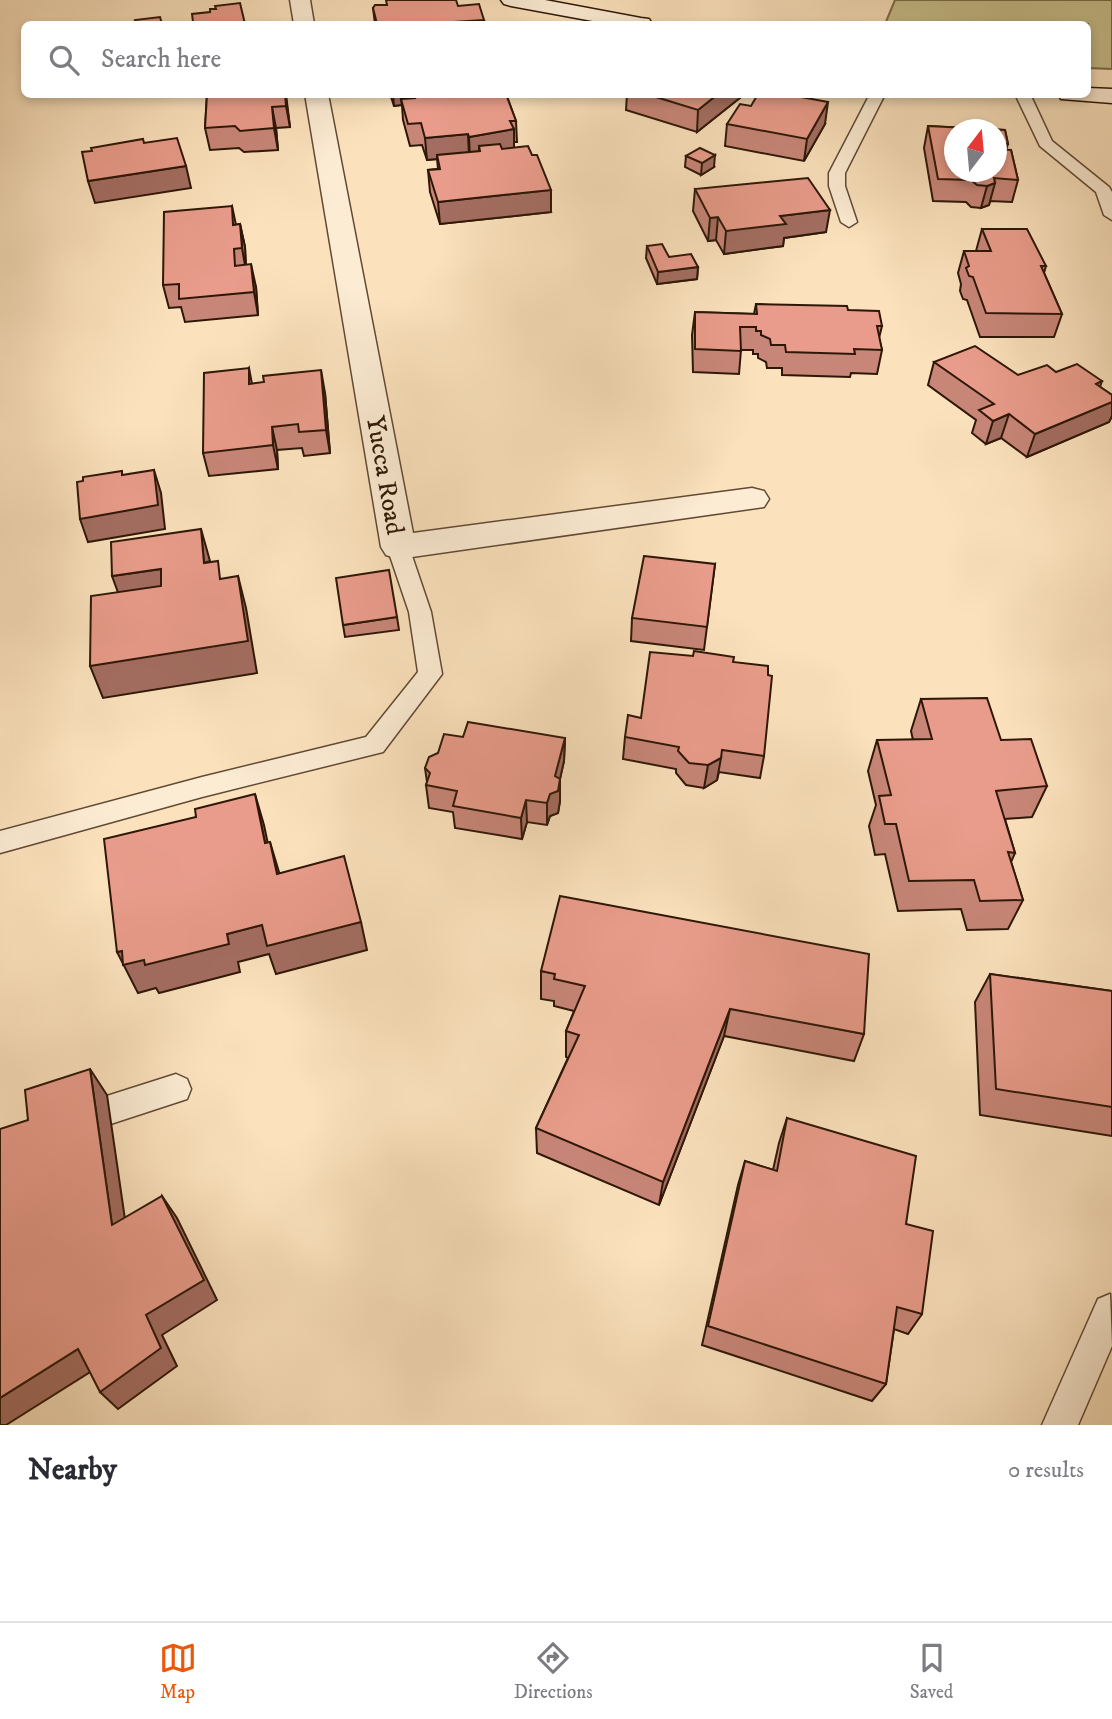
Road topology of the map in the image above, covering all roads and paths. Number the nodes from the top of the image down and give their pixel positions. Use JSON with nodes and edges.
{"nodes":[{"id":1,"x":300,"y":0,"type":"edge"},
{"id":2,"x":511,"y":0,"type":"edge"},
{"id":3,"x":304,"y":21,"type":"edge"},
{"id":4,"x":625,"y":21,"type":"edge"},
{"id":5,"x":1091,"y":95,"type":"edge"},
{"id":6,"x":1112,"y":96,"type":"edge"},
{"id":7,"x":317,"y":98,"type":"edge"},
{"id":8,"x":876,"y":98,"type":"edge"},
{"id":9,"x":1023,"y":98,"type":"edge"},
{"id":10,"x":1112,"y":215,"type":"edge"},
{"id":11,"x":849,"y":222,"type":"dead end"},
{"id":12,"x":752,"y":499,"type":"dead end"},
{"id":13,"x":398,"y":547,"type":"junction"},
{"id":14,"x":0,"y":842,"type":"edge"},
{"id":15,"x":176,"y":1089,"type":"dead end"},
{"id":16,"x":50,"y":1129,"type":"edge"},
{"id":17,"x":1110,"y":1311,"type":"edge"},
{"id":18,"x":1060,"y":1425,"type":"edge"}],
"edges":[{"from":1,"to":3,"type":"street"},
{"from":2,"to":4,"type":"street"},
{"from":5,"to":6,"type":"street"},
{"from":7,"to":13,"type":"street","name":"Yucca Road"},
{"from":8,"to":11,"type":"lane"},
{"from":9,"to":10,"type":"lane"},
{"from":12,"to":13,"type":"street","name":"Yucca Road"},
{"from":13,"to":14,"type":"lane"},
{"from":15,"to":16,"type":"lane"},
{"from":17,"to":18,"type":"lane"}]}
